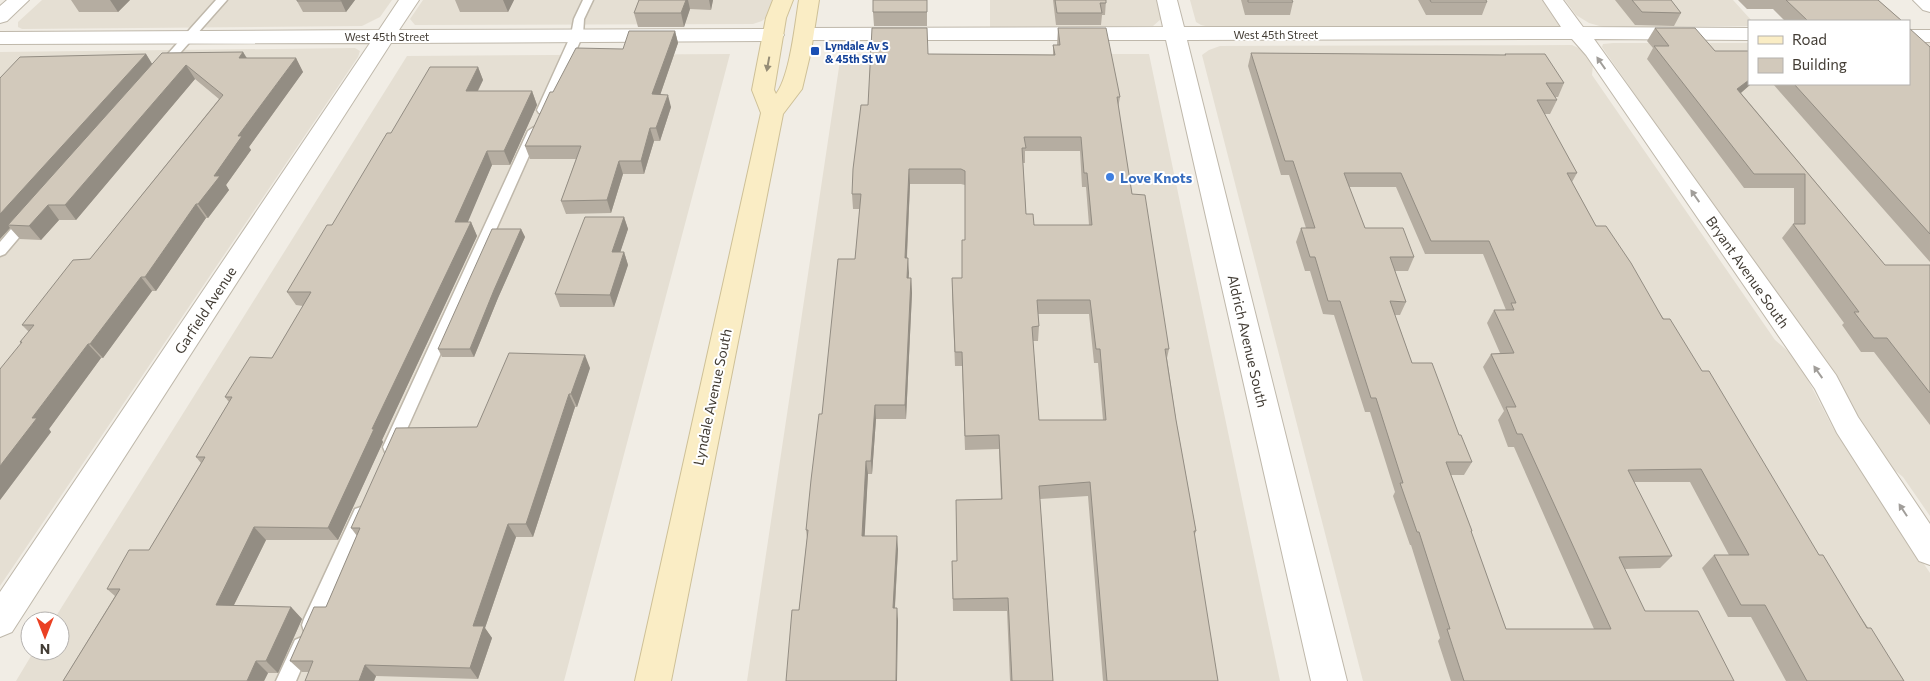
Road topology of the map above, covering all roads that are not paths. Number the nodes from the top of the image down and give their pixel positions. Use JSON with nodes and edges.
{"nodes":[{"id":1,"x":19,"y":0,"type":"edge"},
{"id":2,"x":222,"y":0,"type":"edge"},
{"id":3,"x":409,"y":0,"type":"edge"},
{"id":4,"x":588,"y":0,"type":"edge"},
{"id":5,"x":783,"y":0,"type":"edge"},
{"id":6,"x":809,"y":0,"type":"edge"},
{"id":7,"x":1167,"y":0,"type":"edge"},
{"id":8,"x":1553,"y":0,"type":"edge"},
{"id":9,"x":1923,"y":0,"type":"edge"},
{"id":10,"x":1930,"y":6,"type":"edge"},
{"id":11,"x":0,"y":17,"type":"edge"},
{"id":12,"x":1578,"y":33,"type":"junction"},
{"id":13,"x":804,"y":34,"type":"junction"},
{"id":14,"x":1174,"y":34,"type":"junction"},
{"id":15,"x":1748,"y":34,"type":"edge"},
{"id":16,"x":577,"y":35,"type":"junction"},
{"id":17,"x":774,"y":35,"type":"junction"},
{"id":18,"x":385,"y":36,"type":"junction"},
{"id":19,"x":1910,"y":36,"type":"edge"},
{"id":20,"x":1930,"y":36,"type":"edge"},
{"id":21,"x":189,"y":37,"type":"junction"},
{"id":22,"x":0,"y":38,"type":"edge"},
{"id":23,"x":156,"y":75,"type":"edge"},
{"id":24,"x":772,"y":113,"type":"junction"},
{"id":25,"x":39,"y":207,"type":"edge"},
{"id":26,"x":0,"y":250,"type":"edge"},
{"id":27,"x":384,"y":462,"type":"edge"},
{"id":28,"x":368,"y":499,"type":"edge"},
{"id":29,"x":1930,"y":551,"type":"edge"},
{"id":30,"x":0,"y":621,"type":"edge"},
{"id":31,"x":286,"y":681,"type":"edge"},
{"id":32,"x":653,"y":681,"type":"edge"},
{"id":33,"x":1329,"y":681,"type":"edge"}],
"edges":[{"from":1,"to":11,"type":"street"},
{"from":2,"to":21,"type":"lane"},
{"from":3,"to":18,"type":"street","name":"Garfield Avenue"},
{"from":4,"to":16,"type":"lane"},
{"from":5,"to":17,"type":"main road"},
{"from":6,"to":13,"type":"main road","name":"Lyndale Avenue South"},
{"from":7,"to":14,"type":"street","name":"Aldrich Avenue South"},
{"from":8,"to":12,"type":"street","name":"Bryant Avenue South"},
{"from":9,"to":10,"type":"street"},
{"from":12,"to":14,"type":"street","name":"West 45th Street"},
{"from":12,"to":15,"type":"street","name":"West 45th Street"},
{"from":29,"to":12,"type":"street","name":"Bryant Avenue South","one_way":true},
{"from":13,"to":14,"type":"street","name":"West 45th Street"},
{"from":13,"to":24,"type":"main road","name":"Lyndale Avenue South"},
{"from":14,"to":33,"type":"street","name":"Aldrich Avenue South"},
{"from":16,"to":17,"type":"street","name":"West 45th Street"},
{"from":16,"to":18,"type":"street","name":"West 45th Street"},
{"from":16,"to":27,"type":"lane"},
{"from":17,"to":24,"type":"main road","one_way":true},
{"from":18,"to":21,"type":"street","name":"West 45th Street"},
{"from":18,"to":30,"type":"street","name":"Garfield Avenue"},
{"from":19,"to":20,"type":"street"},
{"from":21,"to":22,"type":"street","name":"West 45th Street"},
{"from":21,"to":23,"type":"lane"},
{"from":24,"to":32,"type":"main road","name":"Lyndale Avenue South"},
{"from":25,"to":26,"type":"lane"},
{"from":28,"to":31,"type":"lane"}]}
